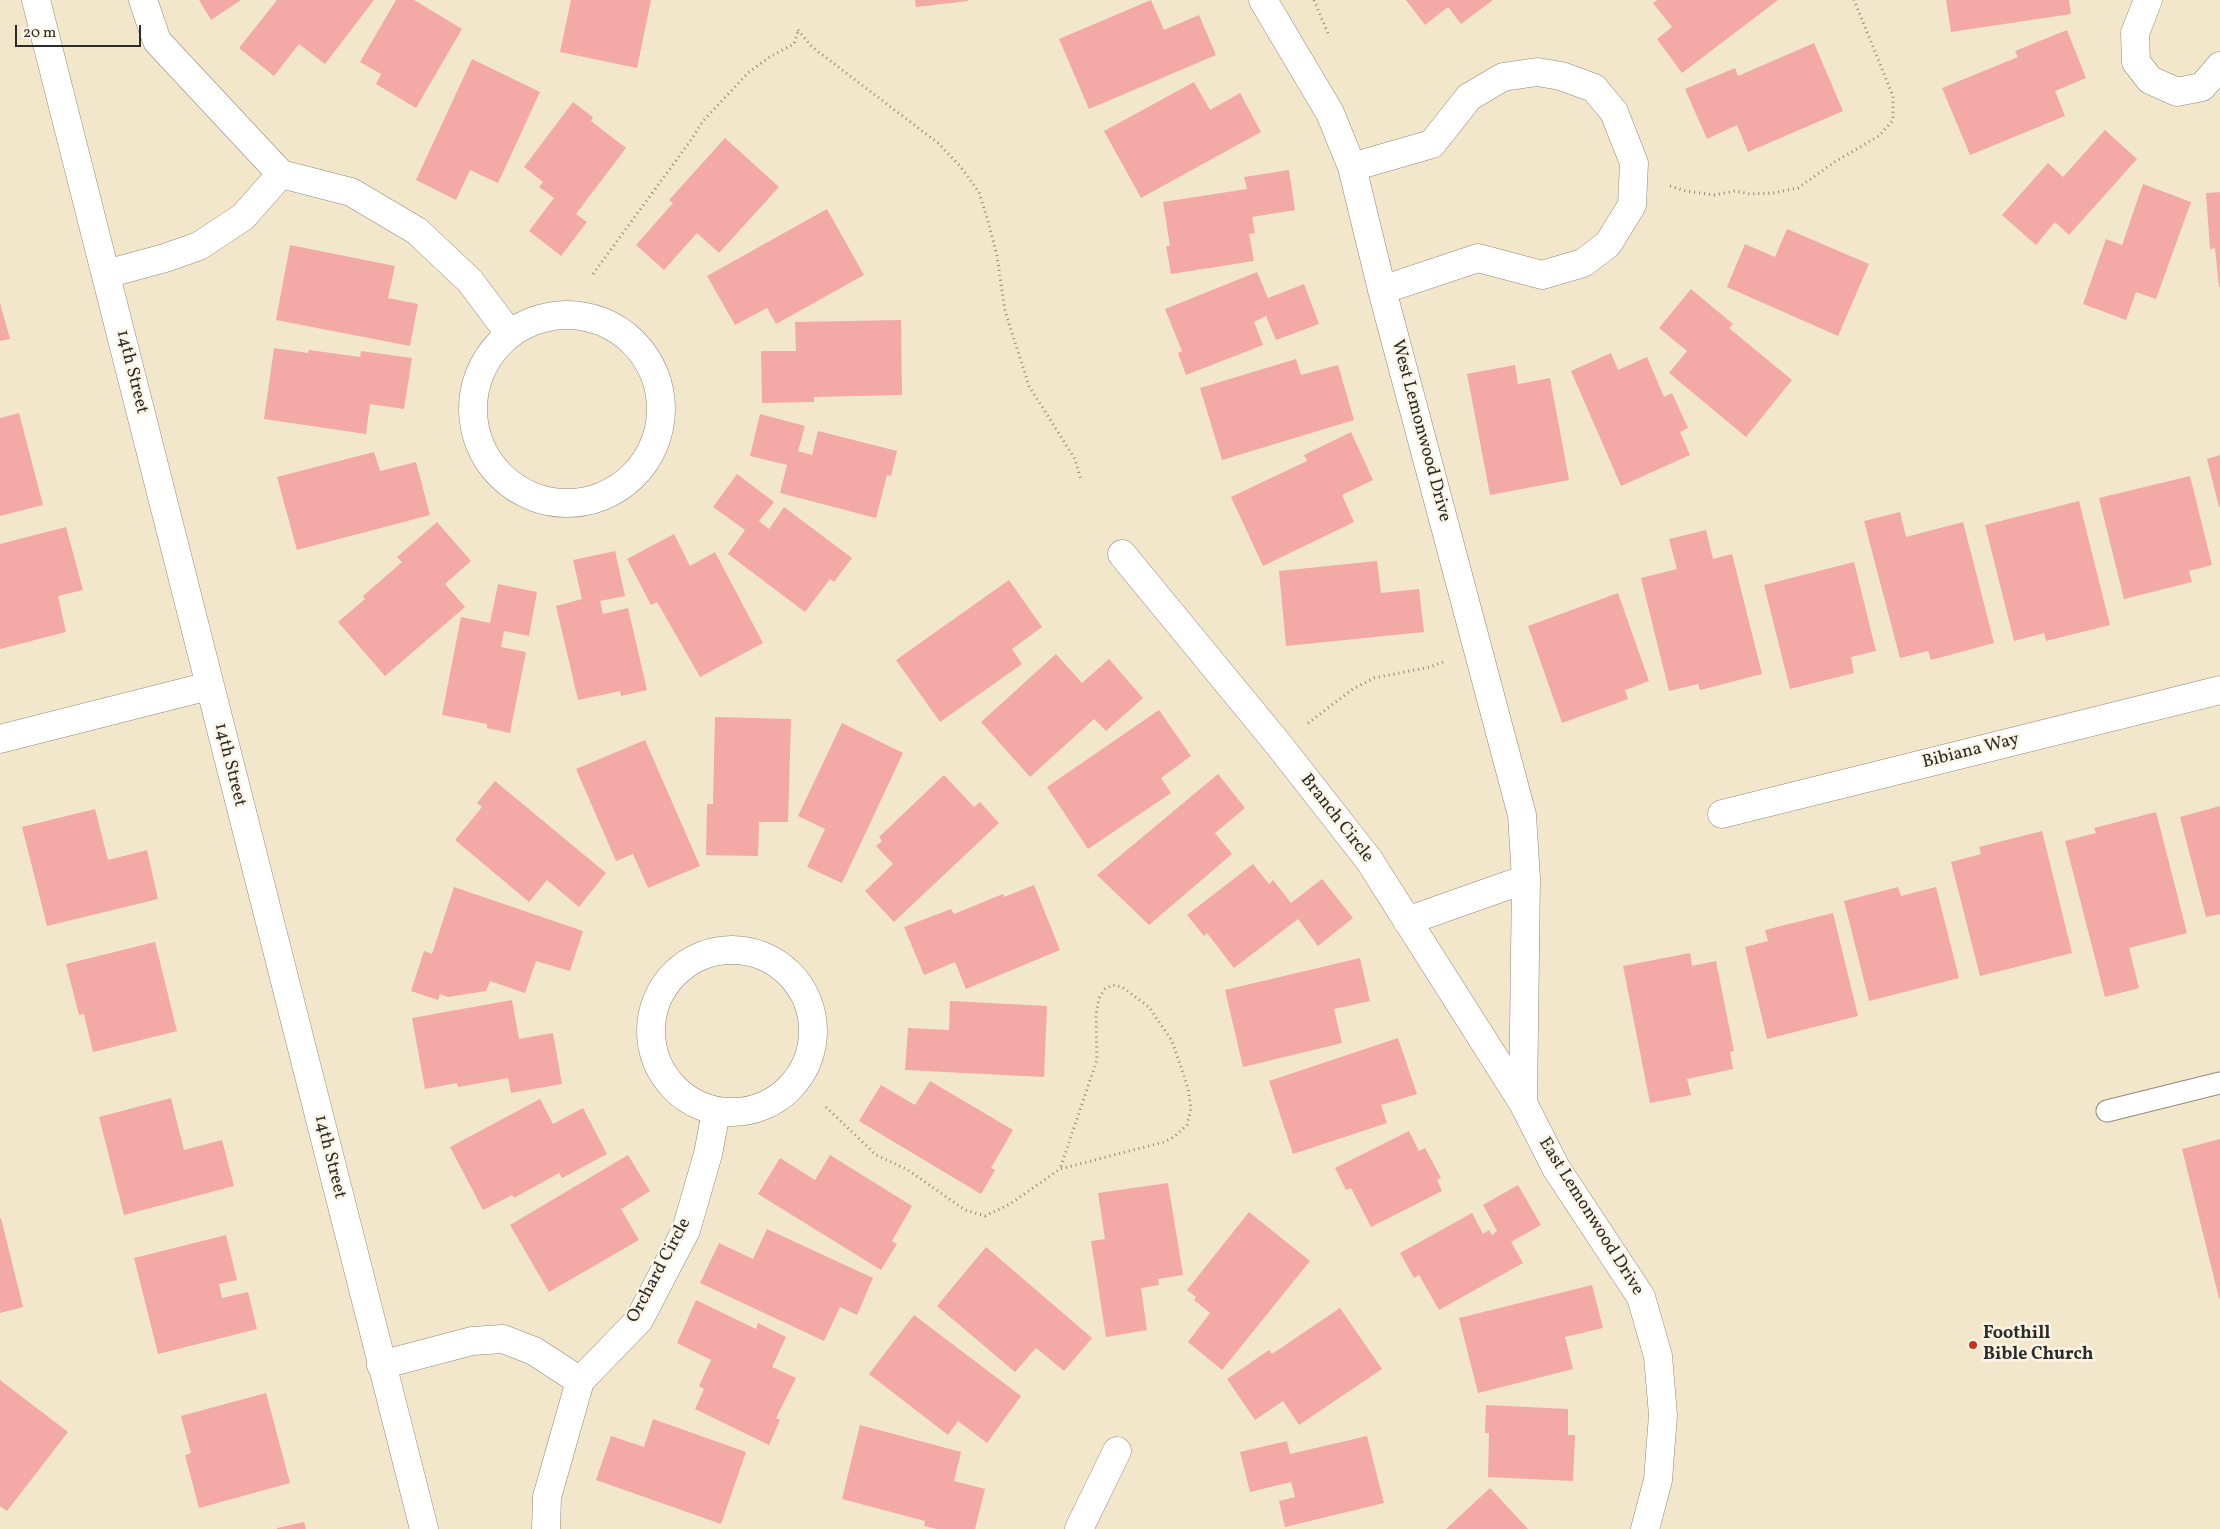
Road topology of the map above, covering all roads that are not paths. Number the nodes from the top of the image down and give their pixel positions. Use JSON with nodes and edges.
{"nodes":[{"id":1,"x":36,"y":0,"type":"edge"},
{"id":2,"x":143,"y":0,"type":"edge"},
{"id":3,"x":1264,"y":0,"type":"edge"},
{"id":4,"x":2148,"y":0,"type":"edge"},
{"id":5,"x":2220,"y":66,"type":"edge"},
{"id":6,"x":1352,"y":167,"type":"junction"},
{"id":7,"x":281,"y":174,"type":"junction"},
{"id":8,"x":106,"y":274,"type":"junction"},
{"id":9,"x":1382,"y":290,"type":"junction"},
{"id":10,"x":509,"y":333,"type":"junction"},
{"id":11,"x":1122,"y":554,"type":"dead end"},
{"id":12,"x":209,"y":686,"type":"junction"},
{"id":13,"x":2220,"y":690,"type":"edge"},
{"id":14,"x":0,"y":739,"type":"edge"},
{"id":15,"x":1722,"y":814,"type":"dead end"},
{"id":16,"x":1526,"y":879,"type":"junction"},
{"id":17,"x":1407,"y":921,"type":"junction"},
{"id":18,"x":1525,"y":964,"type":"joint"},
{"id":19,"x":2220,"y":1083,"type":"edge"},
{"id":20,"x":1523,"y":1103,"type":"junction"},
{"id":21,"x":2107,"y":1111,"type":"dead end"},
{"id":22,"x":716,"y":1112,"type":"junction"},
{"id":23,"x":381,"y":1364,"type":"junction"},
{"id":24,"x":580,"y":1381,"type":"junction"},
{"id":25,"x":1117,"y":1451,"type":"dead end"},
{"id":26,"x":424,"y":1529,"type":"edge"},
{"id":27,"x":546,"y":1529,"type":"edge"},
{"id":28,"x":1079,"y":1529,"type":"edge"},
{"id":29,"x":1645,"y":1529,"type":"edge"}],
"edges":[{"from":1,"to":8,"type":"street","name":"14th Street"},
{"from":2,"to":7,"type":"street"},
{"from":3,"to":6,"type":"street","name":"West Lemonwood Drive"},
{"from":4,"to":5,"type":"street"},
{"from":6,"to":9,"type":"street","name":"West Lemonwood Drive"},
{"from":6,"to":9,"type":"street"},
{"from":7,"to":8,"type":"street"},
{"from":7,"to":10,"type":"street"},
{"from":8,"to":12,"type":"street","name":"14th Street"},
{"from":9,"to":16,"type":"street","name":"West Lemonwood Drive"},
{"from":10,"to":10,"type":"street"},
{"from":11,"to":17,"type":"street","name":"Branch Circle"},
{"from":12,"to":14,"type":"street"},
{"from":12,"to":23,"type":"street","name":"14th Street"},
{"from":13,"to":15,"type":"street","name":"Bibiana Way"},
{"from":16,"to":17,"type":"street"},
{"from":16,"to":18,"type":"street","name":"West Lemonwood Drive"},
{"from":17,"to":20,"type":"street","name":"Branch Circle"},
{"from":18,"to":20,"type":"street","name":"East Lemonwood Drive"},
{"from":19,"to":21,"type":"lane"},
{"from":20,"to":29,"type":"street","name":"East Lemonwood Drive"},
{"from":22,"to":22,"type":"street"},
{"from":22,"to":24,"type":"street","name":"Orchard Circle"},
{"from":23,"to":24,"type":"street"},
{"from":23,"to":26,"type":"street","name":"14th Street"},
{"from":24,"to":27,"type":"street"},
{"from":25,"to":28,"type":"street"}]}
